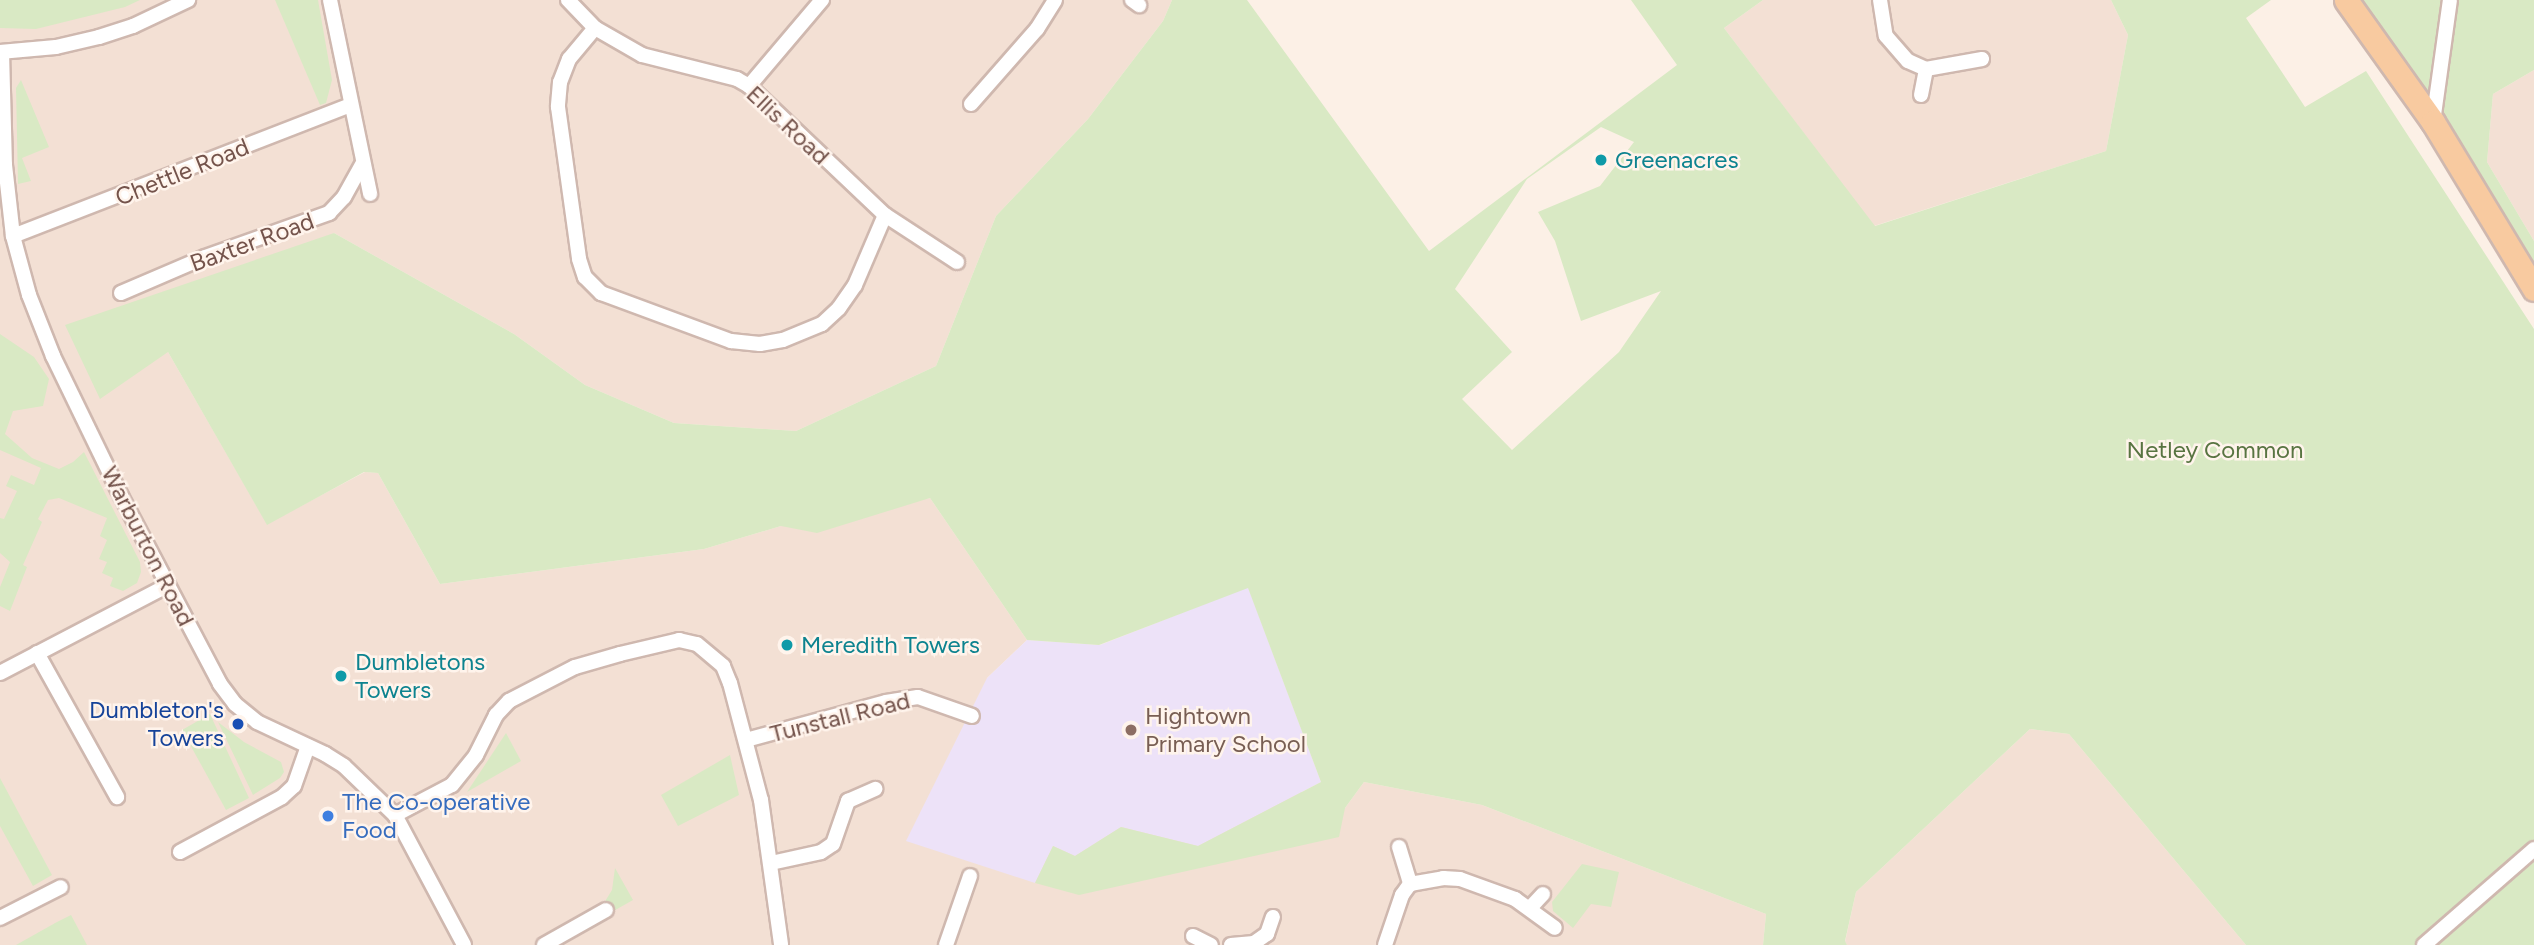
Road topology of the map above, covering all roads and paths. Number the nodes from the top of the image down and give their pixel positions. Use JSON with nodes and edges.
{"nodes":[{"id":1,"x":188,"y":0,"type":"edge"},
{"id":2,"x":330,"y":0,"type":"edge"},
{"id":3,"x":568,"y":0,"type":"edge"},
{"id":4,"x":822,"y":0,"type":"edge"},
{"id":5,"x":1055,"y":0,"type":"edge"},
{"id":6,"x":1880,"y":0,"type":"edge"},
{"id":7,"x":2346,"y":0,"type":"edge"},
{"id":8,"x":2450,"y":0,"type":"edge"},
{"id":9,"x":595,"y":28,"type":"junction"},
{"id":10,"x":1,"y":52,"type":"edge"},
{"id":11,"x":1982,"y":59,"type":"dead end"},
{"id":12,"x":1926,"y":69,"type":"junction"},
{"id":13,"x":749,"y":86,"type":"junction"},
{"id":14,"x":1921,"y":95,"type":"dead end"},
{"id":15,"x":971,"y":104,"type":"dead end"},
{"id":16,"x":351,"y":105,"type":"junction"},
{"id":17,"x":2433,"y":122,"type":"junction"},
{"id":18,"x":362,"y":165,"type":"junction"},
{"id":19,"x":3,"y":186,"type":"edge"},
{"id":20,"x":370,"y":194,"type":"dead end"},
{"id":21,"x":886,"y":215,"type":"junction"},
{"id":22,"x":13,"y":236,"type":"junction"},
{"id":23,"x":957,"y":262,"type":"dead end"},
{"id":24,"x":2534,"y":289,"type":"edge"},
{"id":25,"x":121,"y":293,"type":"dead end"},
{"id":26,"x":168,"y":585,"type":"junction"},
{"id":27,"x":37,"y":653,"type":"junction"},
{"id":28,"x":0,"y":673,"type":"edge"},
{"id":29,"x":972,"y":716,"type":"dead end"},
{"id":30,"x":746,"y":740,"type":"junction"},
{"id":31,"x":308,"y":746,"type":"junction"},
{"id":32,"x":875,"y":789,"type":"dead end"},
{"id":33,"x":117,"y":797,"type":"dead end"},
{"id":34,"x":395,"y":815,"type":"junction"},
{"id":35,"x":1399,"y":847,"type":"dead end"},
{"id":36,"x":2534,"y":849,"type":"edge"},
{"id":37,"x":180,"y":852,"type":"dead end"},
{"id":38,"x":771,"y":863,"type":"junction"},
{"id":39,"x":970,"y":876,"type":"dead end"},
{"id":40,"x":1410,"y":884,"type":"junction"},
{"id":41,"x":61,"y":887,"type":"dead end"},
{"id":42,"x":1543,"y":894,"type":"dead end"},
{"id":43,"x":1530,"y":908,"type":"junction"},
{"id":44,"x":606,"y":910,"type":"dead end"},
{"id":45,"x":1273,"y":917,"type":"dead end"},
{"id":46,"x":0,"y":918,"type":"edge"},
{"id":47,"x":1555,"y":928,"type":"dead end"},
{"id":48,"x":1193,"y":936,"type":"dead end"},
{"id":49,"x":464,"y":945,"type":"edge"},
{"id":50,"x":544,"y":945,"type":"edge"},
{"id":51,"x":782,"y":945,"type":"edge"},
{"id":52,"x":946,"y":945,"type":"edge"},
{"id":53,"x":1211,"y":945,"type":"edge"},
{"id":54,"x":1231,"y":945,"type":"edge"},
{"id":55,"x":1385,"y":945,"type":"edge"},
{"id":56,"x":2424,"y":945,"type":"edge"}],
"edges":[{"from":1,"to":10,"type":"street"},
{"from":2,"to":16,"type":"street"},
{"from":3,"to":9,"type":"street","name":"Ellis Road"},
{"from":4,"to":13,"type":"street"},
{"from":5,"to":15,"type":"street"},
{"from":6,"to":12,"type":"street"},
{"from":7,"to":17,"type":"main road"},
{"from":8,"to":17,"type":"street"},
{"from":9,"to":13,"type":"street","name":"Ellis Road"},
{"from":9,"to":21,"type":"street"},
{"from":10,"to":19,"type":"street","name":"Warburton Road"},
{"from":11,"to":12,"type":"street"},
{"from":12,"to":14,"type":"street"},
{"from":13,"to":21,"type":"street","name":"Ellis Road"},
{"from":16,"to":18,"type":"street"},
{"from":16,"to":22,"type":"street","name":"Chettle Road"},
{"from":17,"to":24,"type":"main road"},
{"from":18,"to":20,"type":"street"},
{"from":18,"to":25,"type":"street","name":"Baxter Road"},
{"from":19,"to":22,"type":"street","name":"Warburton Road"},
{"from":21,"to":23,"type":"street","name":"Ellis Road"},
{"from":22,"to":26,"type":"street","name":"Warburton Road"},
{"from":26,"to":27,"type":"street"},
{"from":26,"to":31,"type":"street","name":"Warburton Road"},
{"from":27,"to":28,"type":"street"},
{"from":27,"to":33,"type":"street"},
{"from":29,"to":30,"type":"street","name":"Tunstall Road"},
{"from":30,"to":34,"type":"street","name":"Tunstall Road"},
{"from":30,"to":38,"type":"street","name":"Tunstall Road"},
{"from":31,"to":34,"type":"street","name":"Warburton Road"},
{"from":31,"to":37,"type":"street"},
{"from":32,"to":38,"type":"street"},
{"from":34,"to":49,"type":"street","name":"Warburton Road"},
{"from":35,"to":40,"type":"street"},
{"from":36,"to":56,"type":"street"},
{"from":38,"to":51,"type":"street","name":"Tunstall Road"},
{"from":39,"to":52,"type":"street"},
{"from":40,"to":43,"type":"street"},
{"from":40,"to":55,"type":"street"},
{"from":41,"to":46,"type":"street"},
{"from":42,"to":43,"type":"street"},
{"from":43,"to":47,"type":"street"},
{"from":44,"to":50,"type":"street"},
{"from":45,"to":54,"type":"street"},
{"from":48,"to":53,"type":"street"}]}
